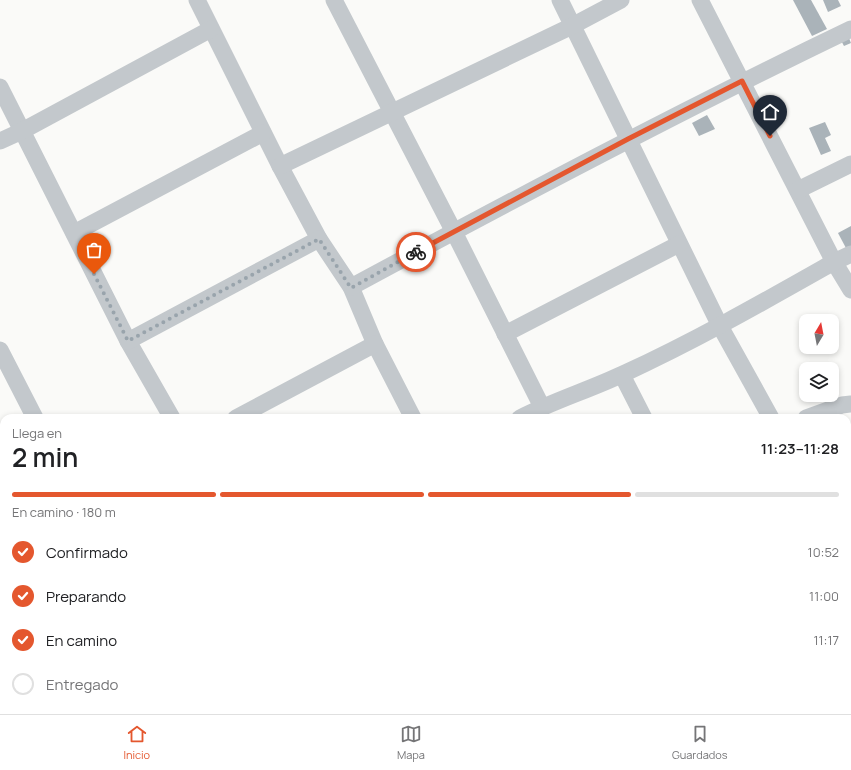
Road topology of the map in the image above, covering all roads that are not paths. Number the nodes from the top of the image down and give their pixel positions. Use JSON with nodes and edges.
{"nodes":[{"id":1,"x":197,"y":0,"type":"edge"},
{"id":2,"x":334,"y":0,"type":"edge"},
{"id":3,"x":560,"y":0,"type":"edge"},
{"id":4,"x":621,"y":0,"type":"edge"},
{"id":5,"x":700,"y":0,"type":"edge"},
{"id":6,"x":572,"y":26,"type":"junction"},
{"id":7,"x":211,"y":29,"type":"junction"},
{"id":8,"x":851,"y":29,"type":"edge"},
{"id":9,"x":742,"y":81,"type":"junction"},
{"id":10,"x":0,"y":87,"type":"edge"},
{"id":11,"x":392,"y":112,"type":"junction"},
{"id":12,"x":22,"y":131,"type":"junction"},
{"id":13,"x":263,"y":133,"type":"junction"},
{"id":14,"x":628,"y":139,"type":"junction"},
{"id":15,"x":0,"y":141,"type":"edge"},
{"id":16,"x":851,"y":164,"type":"edge"},
{"id":17,"x":280,"y":166,"type":"junction"},
{"id":18,"x":798,"y":190,"type":"junction"},
{"id":19,"x":454,"y":232,"type":"junction"},
{"id":20,"x":74,"y":233,"type":"junction"},
{"id":21,"x":319,"y":239,"type":"junction"},
{"id":22,"x":679,"y":244,"type":"junction"},
{"id":23,"x":851,"y":254,"type":"edge"},
{"id":24,"x":834,"y":262,"type":"junction"},
{"id":25,"x":351,"y":288,"type":"junction"},
{"id":26,"x":851,"y":290,"type":"edge"},
{"id":27,"x":720,"y":326,"type":"junction"},
{"id":28,"x":505,"y":334,"type":"junction"},
{"id":29,"x":128,"y":341,"type":"junction"},
{"id":30,"x":375,"y":344,"type":"junction"},
{"id":31,"x":0,"y":350,"type":"edge"},
{"id":32,"x":622,"y":375,"type":"junction"},
{"id":33,"x":848,"y":402,"type":"edge"},
{"id":34,"x":542,"y":407,"type":"junction"},
{"id":35,"x":33,"y":414,"type":"edge"},
{"id":36,"x":170,"y":414,"type":"edge"},
{"id":37,"x":244,"y":414,"type":"edge"},
{"id":38,"x":411,"y":414,"type":"edge"},
{"id":39,"x":528,"y":414,"type":"edge"},
{"id":40,"x":642,"y":414,"type":"edge"},
{"id":41,"x":769,"y":414,"type":"edge"},
{"id":42,"x":816,"y":414,"type":"edge"}],
"edges":[{"from":1,"to":7,"type":"street"},
{"from":2,"to":11,"type":"street"},
{"from":3,"to":6,"type":"street"},
{"from":4,"to":6,"type":"street"},
{"from":5,"to":9,"type":"street"},
{"from":6,"to":11,"type":"street"},
{"from":6,"to":14,"type":"street"},
{"from":7,"to":12,"type":"street"},
{"from":7,"to":13,"type":"street"},
{"from":8,"to":9,"type":"street"},
{"from":9,"to":14,"type":"street"},
{"from":9,"to":18,"type":"street"},
{"from":10,"to":12,"type":"street"},
{"from":11,"to":17,"type":"street"},
{"from":11,"to":19,"type":"street"},
{"from":12,"to":15,"type":"street"},
{"from":12,"to":20,"type":"street"},
{"from":13,"to":17,"type":"street"},
{"from":13,"to":20,"type":"street"},
{"from":14,"to":19,"type":"street"},
{"from":14,"to":22,"type":"street"},
{"from":16,"to":18,"type":"street"},
{"from":17,"to":21,"type":"street"},
{"from":18,"to":24,"type":"street"},
{"from":19,"to":25,"type":"street"},
{"from":19,"to":28,"type":"street"},
{"from":20,"to":29,"type":"street"},
{"from":21,"to":25,"type":"street"},
{"from":21,"to":29,"type":"street"},
{"from":22,"to":27,"type":"street"},
{"from":22,"to":28,"type":"street"},
{"from":23,"to":24,"type":"street"},
{"from":24,"to":26,"type":"street"},
{"from":24,"to":27,"type":"street"},
{"from":25,"to":30,"type":"street"},
{"from":27,"to":32,"type":"street"},
{"from":27,"to":41,"type":"street"},
{"from":28,"to":34,"type":"street"},
{"from":29,"to":36,"type":"street"},
{"from":30,"to":37,"type":"street"},
{"from":30,"to":38,"type":"street"},
{"from":31,"to":35,"type":"street"},
{"from":32,"to":34,"type":"street"},
{"from":32,"to":40,"type":"street"},
{"from":33,"to":42,"type":"street"},
{"from":34,"to":39,"type":"street"}]}
